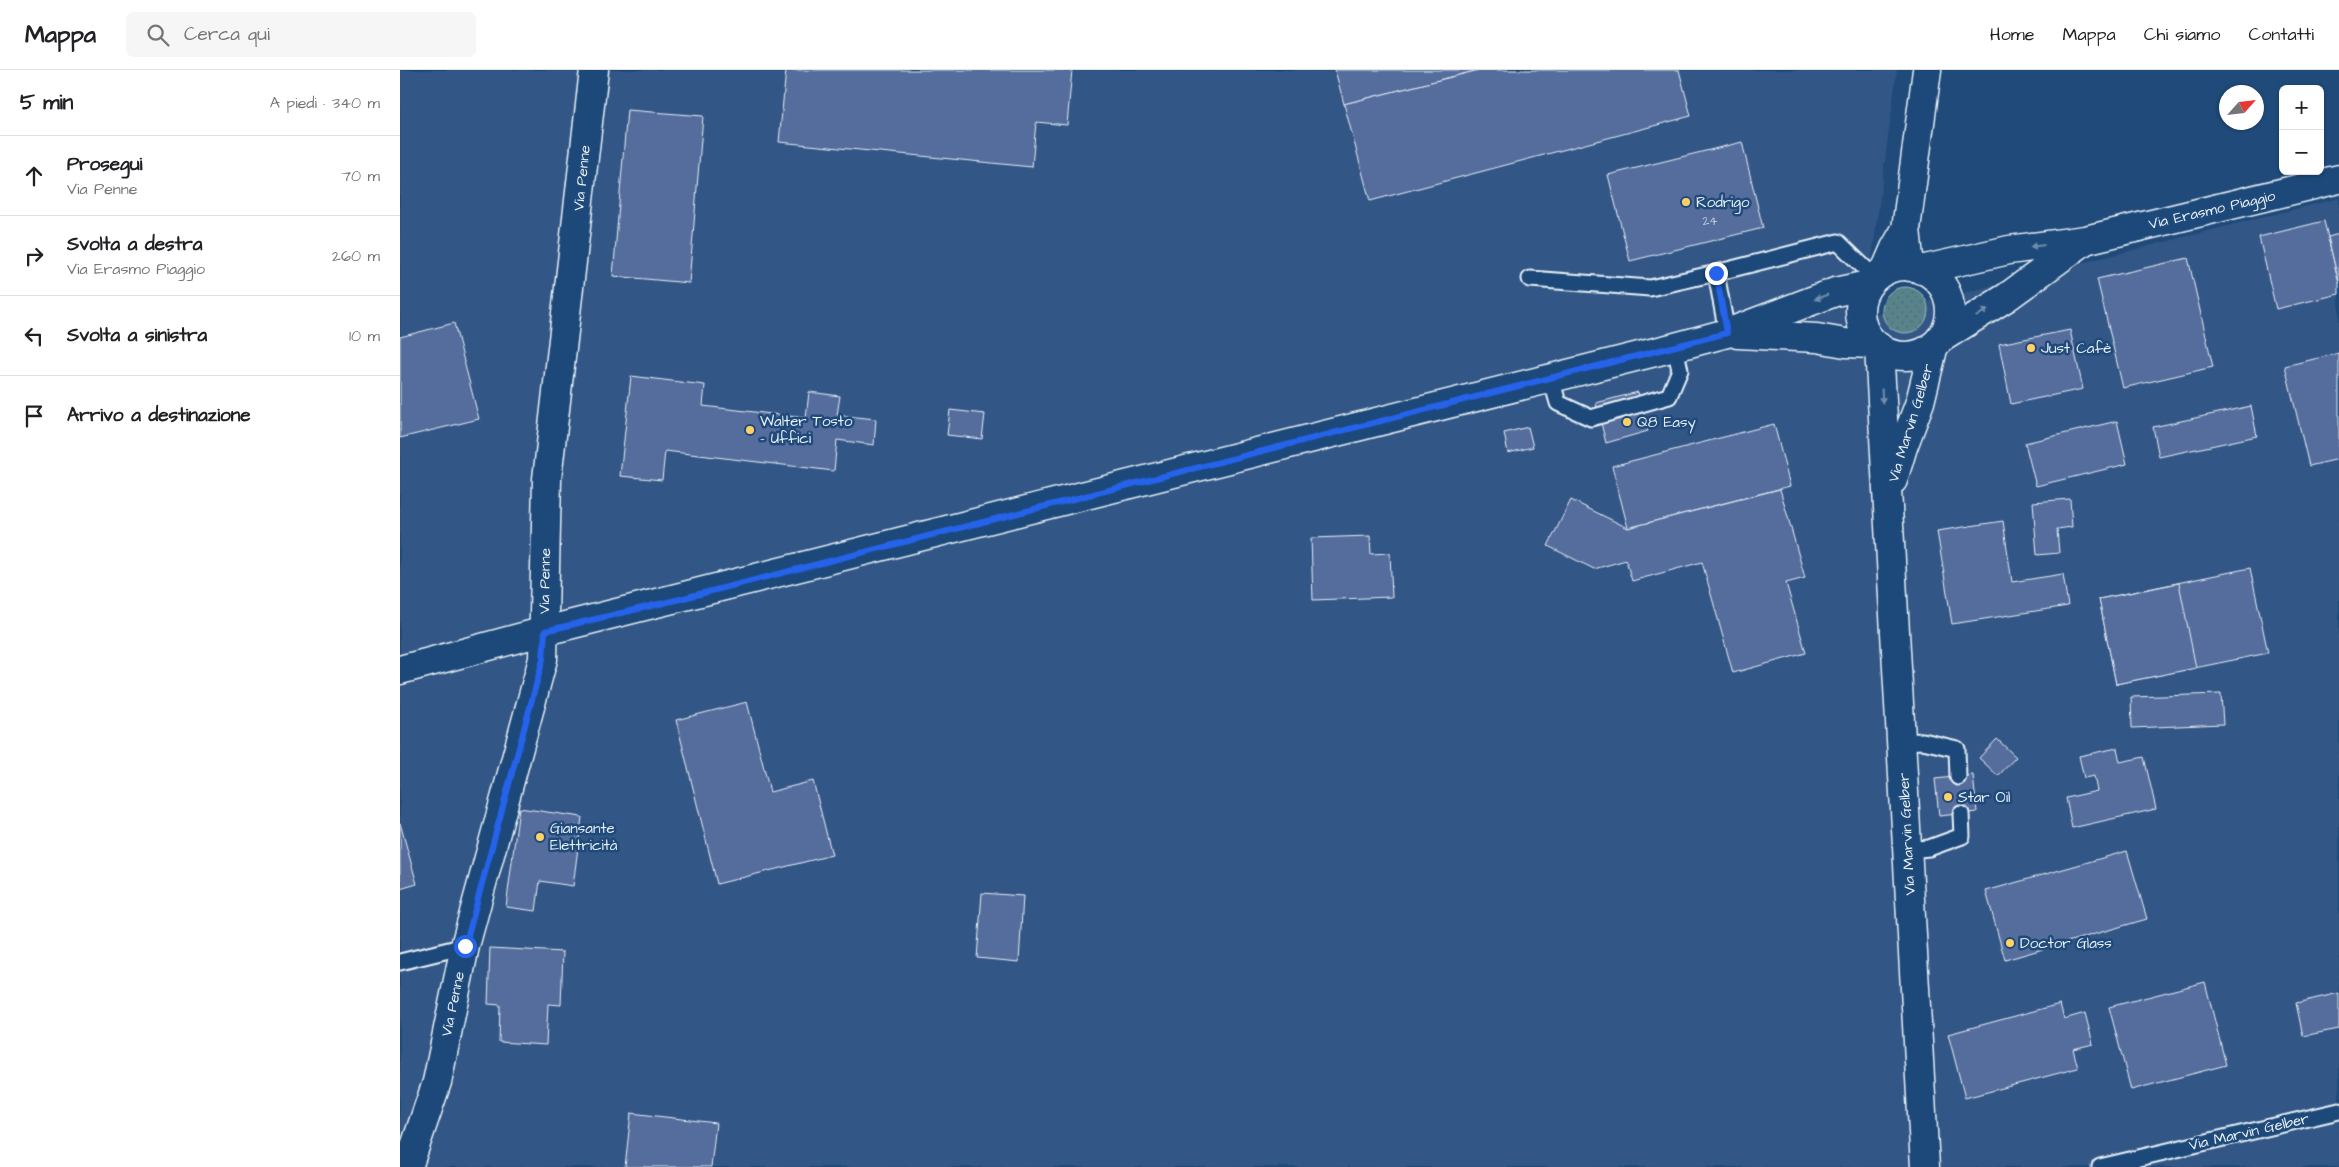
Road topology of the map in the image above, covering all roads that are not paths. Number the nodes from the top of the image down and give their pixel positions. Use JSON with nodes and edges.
{"nodes":[{"id":1,"x":594,"y":70,"type":"edge"},
{"id":2,"x":1927,"y":70,"type":"edge"},
{"id":3,"x":2339,"y":179,"type":"edge"},
{"id":4,"x":2085,"y":240,"type":"junction"},
{"id":5,"x":1716,"y":273,"type":"junction"},
{"id":6,"x":1892,"y":274,"type":"junction"},
{"id":7,"x":1530,"y":278,"type":"dead end"},
{"id":8,"x":1727,"y":333,"type":"junction"},
{"id":9,"x":1937,"y":342,"type":"junction"},
{"id":10,"x":1877,"y":346,"type":"junction"},
{"id":11,"x":1675,"y":347,"type":"junction"},
{"id":12,"x":1551,"y":378,"type":"junction"},
{"id":13,"x":1888,"y":500,"type":"junction"},
{"id":14,"x":545,"y":631,"type":"junction"},
{"id":15,"x":400,"y":670,"type":"edge"},
{"id":16,"x":1901,"y":742,"type":"junction"},
{"id":17,"x":1958,"y":777,"type":"dead end"},
{"id":18,"x":1960,"y":814,"type":"dead end"},
{"id":19,"x":1908,"y":850,"type":"junction"},
{"id":20,"x":465,"y":946,"type":"junction"},
{"id":21,"x":400,"y":962,"type":"edge"},
{"id":22,"x":2339,"y":1111,"type":"edge"},
{"id":23,"x":408,"y":1167,"type":"edge"},
{"id":24,"x":1925,"y":1167,"type":"edge"},
{"id":25,"x":2100,"y":1167,"type":"edge"}],
"edges":[{"from":1,"to":14,"type":"street","name":"Via Penne"},
{"from":2,"to":6,"type":"street"},
{"from":3,"to":4,"type":"street","name":"Via Erasmo Piaggio"},
{"from":4,"to":6,"type":"street","name":"Via Erasmo Piaggio","one_way":true},
{"from":9,"to":4,"type":"street","name":"Via Erasmo Piaggio","one_way":true},
{"from":5,"to":6,"type":"lane"},
{"from":5,"to":7,"type":"lane"},
{"from":5,"to":8,"type":"lane"},
{"from":6,"to":8,"type":"street","name":"Via Erasmo Piaggio","one_way":true},
{"from":6,"to":9,"type":"street"},
{"from":6,"to":10,"type":"street"},
{"from":8,"to":10,"type":"street","name":"Via Erasmo Piaggio"},
{"from":8,"to":11,"type":"street","name":"Via Erasmo Piaggio"},
{"from":9,"to":10,"type":"street"},
{"from":9,"to":13,"type":"street","name":"Via Marvin Gelber"},
{"from":10,"to":13,"type":"street","name":"Via Marvin Gelber","one_way":true},
{"from":11,"to":12,"type":"street","name":"Via Erasmo Piaggio"},
{"from":11,"to":12,"type":"lane"},
{"from":12,"to":14,"type":"street","name":"Via Erasmo Piaggio"},
{"from":13,"to":16,"type":"street","name":"Via Marvin Gelber"},
{"from":14,"to":15,"type":"street","name":"Via Erasmo Piaggio"},
{"from":14,"to":20,"type":"street","name":"Via Penne"},
{"from":16,"to":17,"type":"lane"},
{"from":16,"to":19,"type":"street","name":"Via Marvin Gelber"},
{"from":18,"to":19,"type":"lane"},
{"from":19,"to":24,"type":"street","name":"Via Marvin Gelber"},
{"from":20,"to":21,"type":"lane"},
{"from":20,"to":23,"type":"street","name":"Via Penne"},
{"from":22,"to":25,"type":"lane","name":"Via Marvin Gelber"}]}
